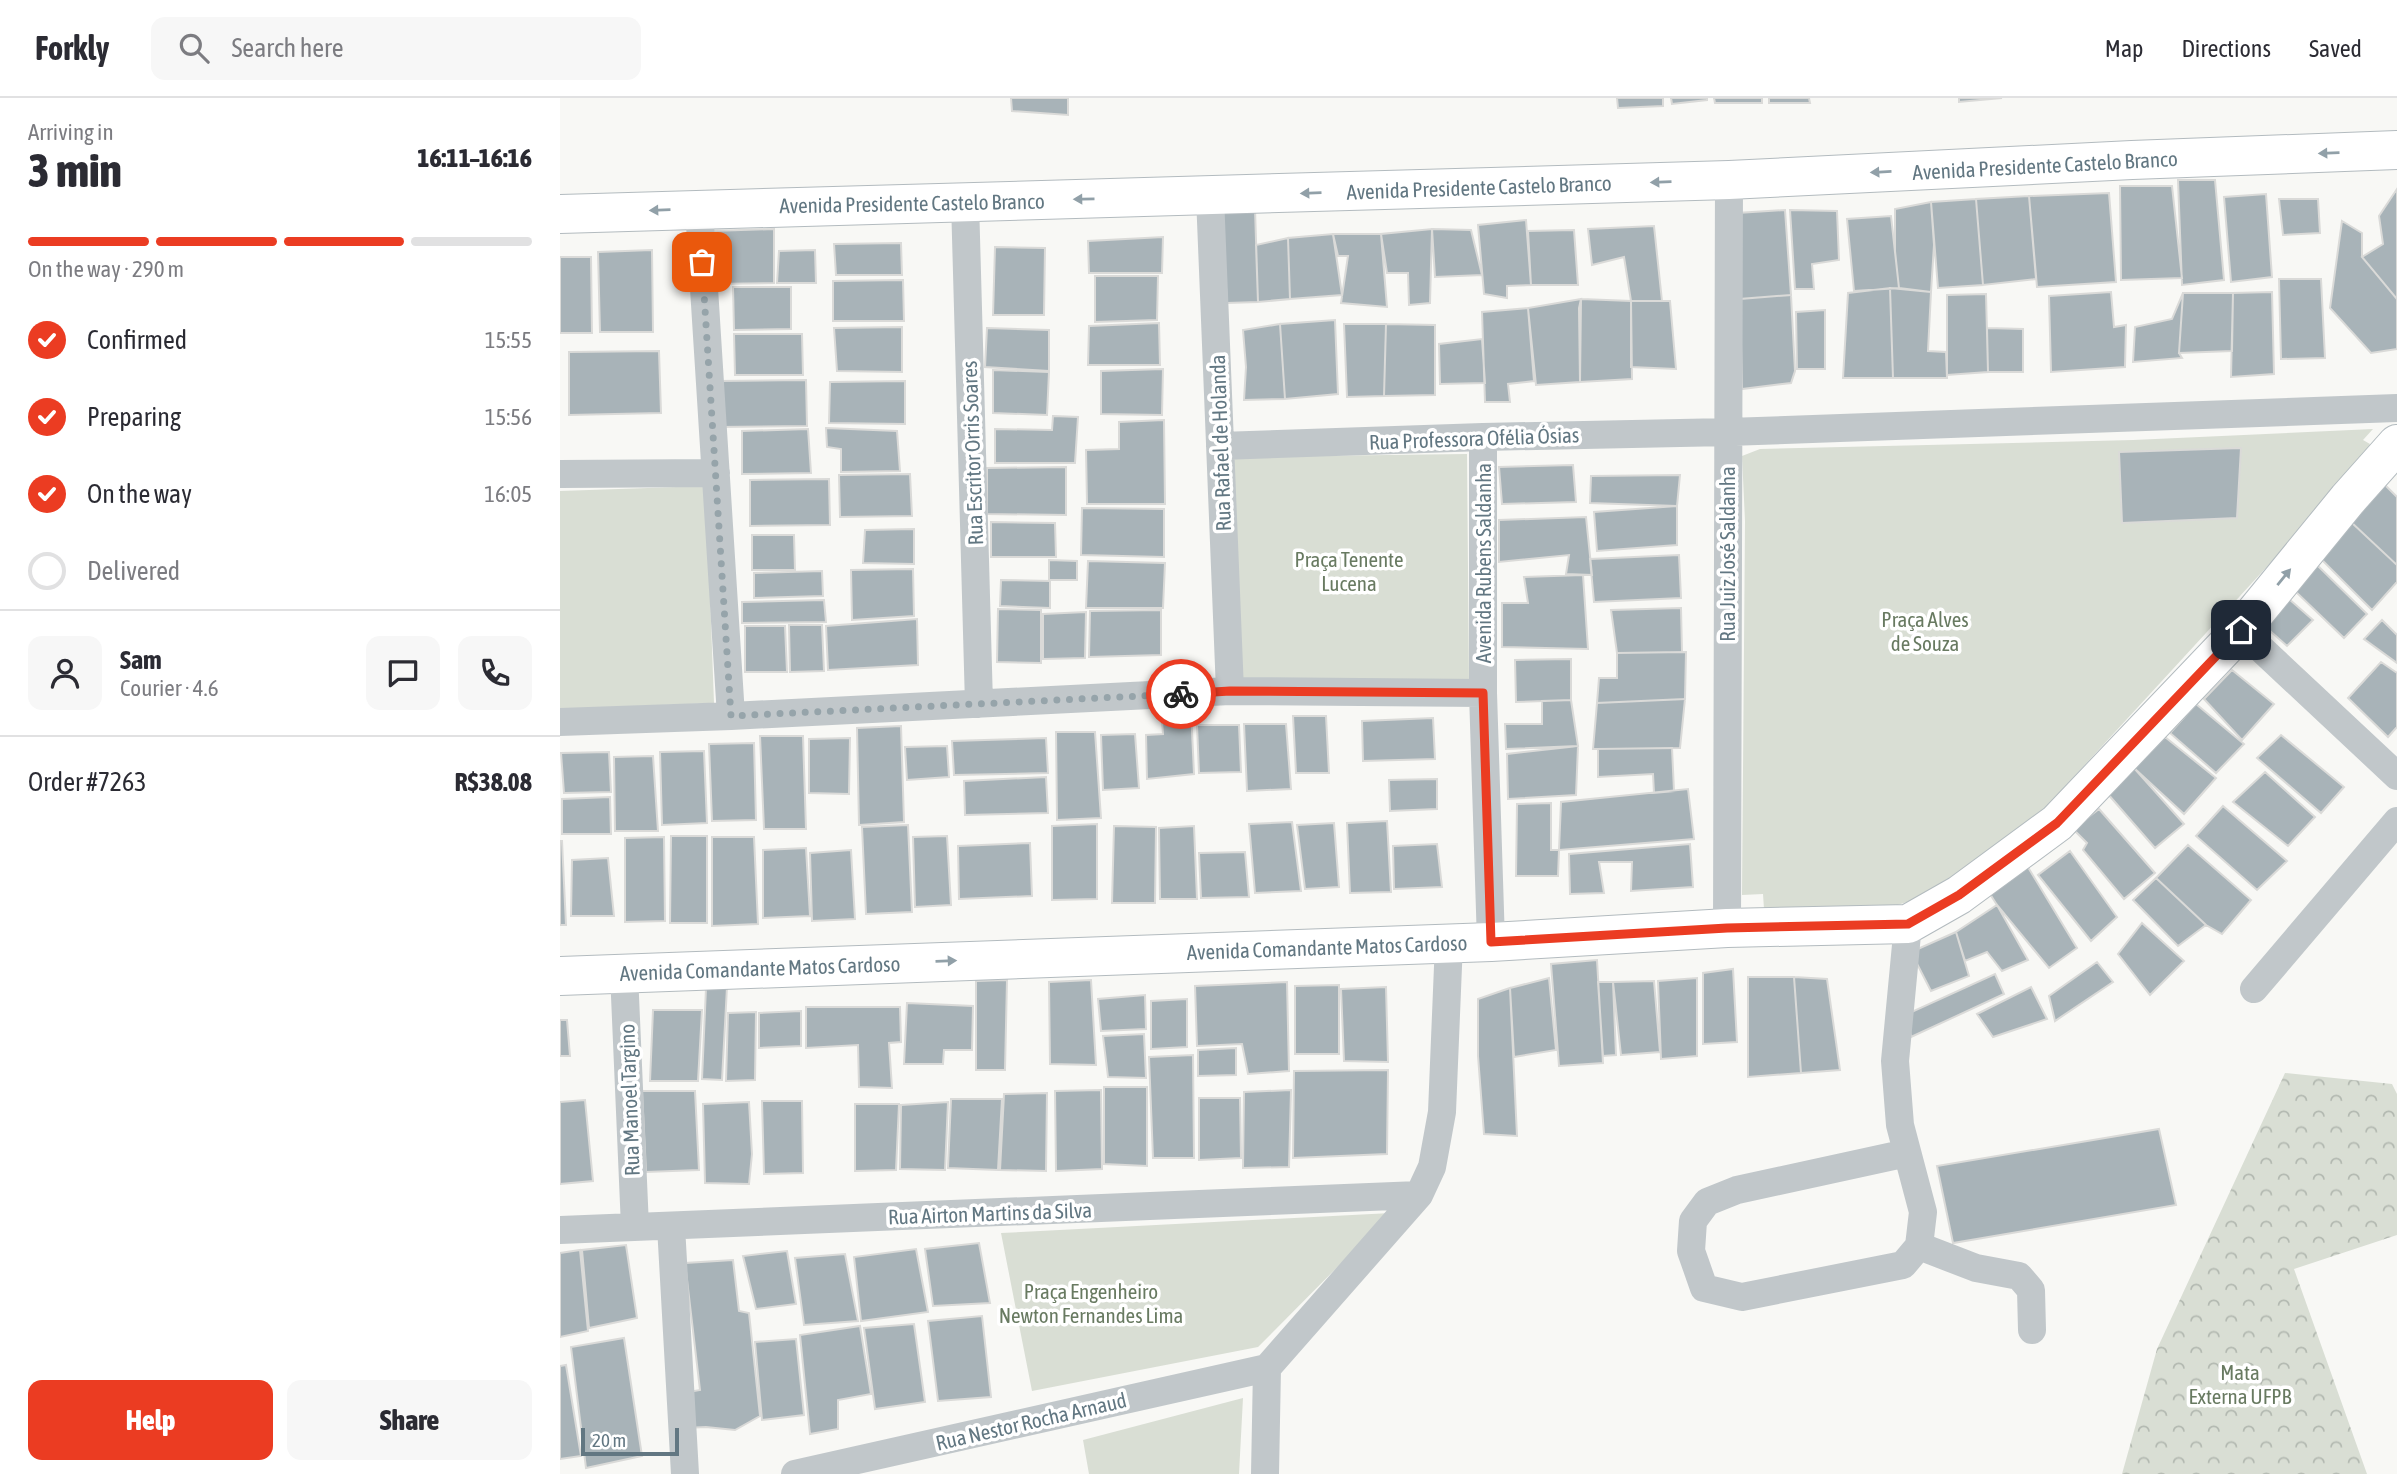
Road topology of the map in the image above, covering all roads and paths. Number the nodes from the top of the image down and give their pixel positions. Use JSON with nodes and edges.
{"nodes":[{"id":1,"x":2397,"y":150,"type":"edge"},
{"id":2,"x":1729,"y":180,"type":"junction"},
{"id":3,"x":1210,"y":196,"type":"junction"},
{"id":4,"x":965,"y":201,"type":"junction"},
{"id":5,"x":699,"y":209,"type":"junction"},
{"id":6,"x":560,"y":214,"type":"edge"},
{"id":7,"x":2397,"y":408,"type":"edge"},
{"id":8,"x":1728,"y":432,"type":"junction"},
{"id":9,"x":1483,"y":437,"type":"junction"},
{"id":10,"x":2397,"y":444,"type":"edge"},
{"id":11,"x":1220,"y":446,"type":"junction"},
{"id":12,"x":716,"y":473,"type":"junction"},
{"id":13,"x":560,"y":474,"type":"edge"},
{"id":14,"x":2241,"y":630,"type":"junction"},
{"id":15,"x":1230,"y":691,"type":"junction"},
{"id":16,"x":1483,"y":693,"type":"junction"},
{"id":17,"x":979,"y":704,"type":"junction"},
{"id":18,"x":731,"y":716,"type":"junction"},
{"id":19,"x":560,"y":722,"type":"edge"},
{"id":20,"x":2397,"y":776,"type":"edge"},
{"id":21,"x":2397,"y":821,"type":"edge"},
{"id":22,"x":1908,"y":924,"type":"junction"},
{"id":23,"x":1727,"y":928,"type":"junction"},
{"id":24,"x":1491,"y":942,"type":"junction"},
{"id":25,"x":1449,"y":943,"type":"junction"},
{"id":26,"x":624,"y":973,"type":"junction"},
{"id":27,"x":560,"y":976,"type":"edge"},
{"id":28,"x":2254,"y":989,"type":"dead end"},
{"id":29,"x":1908,"y":1153,"type":"junction"},
{"id":30,"x":1419,"y":1195,"type":"junction"},
{"id":31,"x":671,"y":1226,"type":"junction"},
{"id":32,"x":635,"y":1227,"type":"junction"},
{"id":33,"x":560,"y":1230,"type":"edge"},
{"id":34,"x":1919,"y":1246,"type":"junction"},
{"id":35,"x":2032,"y":1330,"type":"dead end"},
{"id":36,"x":1267,"y":1368,"type":"junction"},
{"id":37,"x":685,"y":1474,"type":"edge"},
{"id":38,"x":795,"y":1474,"type":"edge"},
{"id":39,"x":1265,"y":1474,"type":"edge"}],
"edges":[{"from":1,"to":2,"type":"main road","name":"Avenida Presidente Castelo Branco","one_way":true},
{"from":2,"to":3,"type":"main road","name":"Avenida Presidente Castelo Branco","one_way":true},
{"from":2,"to":8,"type":"street","name":"Rua Juiz José Saldanha"},
{"from":3,"to":4,"type":"main road","name":"Avenida Presidente Castelo Branco","one_way":true},
{"from":3,"to":11,"type":"street","name":"Rua Rafael de Holanda"},
{"from":4,"to":5,"type":"main road","name":"Avenida Presidente Castelo Branco"},
{"from":4,"to":17,"type":"street","name":"Rua Escritor Orris Soares"},
{"from":5,"to":6,"type":"main road","name":"Avenida Presidente Castelo Branco","one_way":true},
{"from":5,"to":12,"type":"street"},
{"from":7,"to":8,"type":"street"},
{"from":8,"to":9,"type":"street","name":"Rua Professora Ofélia Ósias"},
{"from":8,"to":23,"type":"street","name":"Rua Juiz José Saldanha"},
{"from":9,"to":11,"type":"street","name":"Rua Professora Ofélia Ósias"},
{"from":9,"to":16,"type":"street","name":"Avenida Rubens Saldanha"},
{"from":14,"to":10,"type":"main road","name":"Avenida Comandante Matos Cardoso","one_way":true},
{"from":11,"to":15,"type":"street","name":"Rua Rafael de Holanda"},
{"from":12,"to":13,"type":"street"},
{"from":12,"to":18,"type":"street"},
{"from":14,"to":20,"type":"street"},
{"from":14,"to":22,"type":"main road","name":"Avenida Comandante Matos Cardoso"},
{"from":15,"to":16,"type":"street"},
{"from":15,"to":17,"type":"street"},
{"from":16,"to":24,"type":"street","name":"Avenida Rubens Saldanha"},
{"from":17,"to":18,"type":"street"},
{"from":18,"to":19,"type":"street"},
{"from":21,"to":28,"type":"street"},
{"from":22,"to":23,"type":"main road","name":"Avenida Comandante Matos Cardoso"},
{"from":22,"to":29,"type":"street"},
{"from":23,"to":24,"type":"main road","name":"Avenida Comandante Matos Cardoso"},
{"from":24,"to":25,"type":"main road","name":"Avenida Comandante Matos Cardoso"},
{"from":26,"to":25,"type":"main road","name":"Avenida Comandante Matos Cardoso","one_way":true},
{"from":25,"to":30,"type":"street"},
{"from":26,"to":27,"type":"main road","name":"Avenida Comandante Matos Cardoso"},
{"from":26,"to":32,"type":"street","name":"Rua Manoel Targino"},
{"from":29,"to":34,"type":"street"},
{"from":29,"to":34,"type":"street"},
{"from":30,"to":31,"type":"street","name":"Rua Airton Martins da Silva"},
{"from":30,"to":36,"type":"street"},
{"from":31,"to":32,"type":"street","name":"Rua Airton Martins da Silva"},
{"from":31,"to":37,"type":"street"},
{"from":32,"to":33,"type":"street","name":"Rua Airton Martins da Silva"},
{"from":34,"to":35,"type":"street"},
{"from":36,"to":38,"type":"street","name":"Rua Nestor Rocha Arnaud"},
{"from":36,"to":39,"type":"street"}]}
